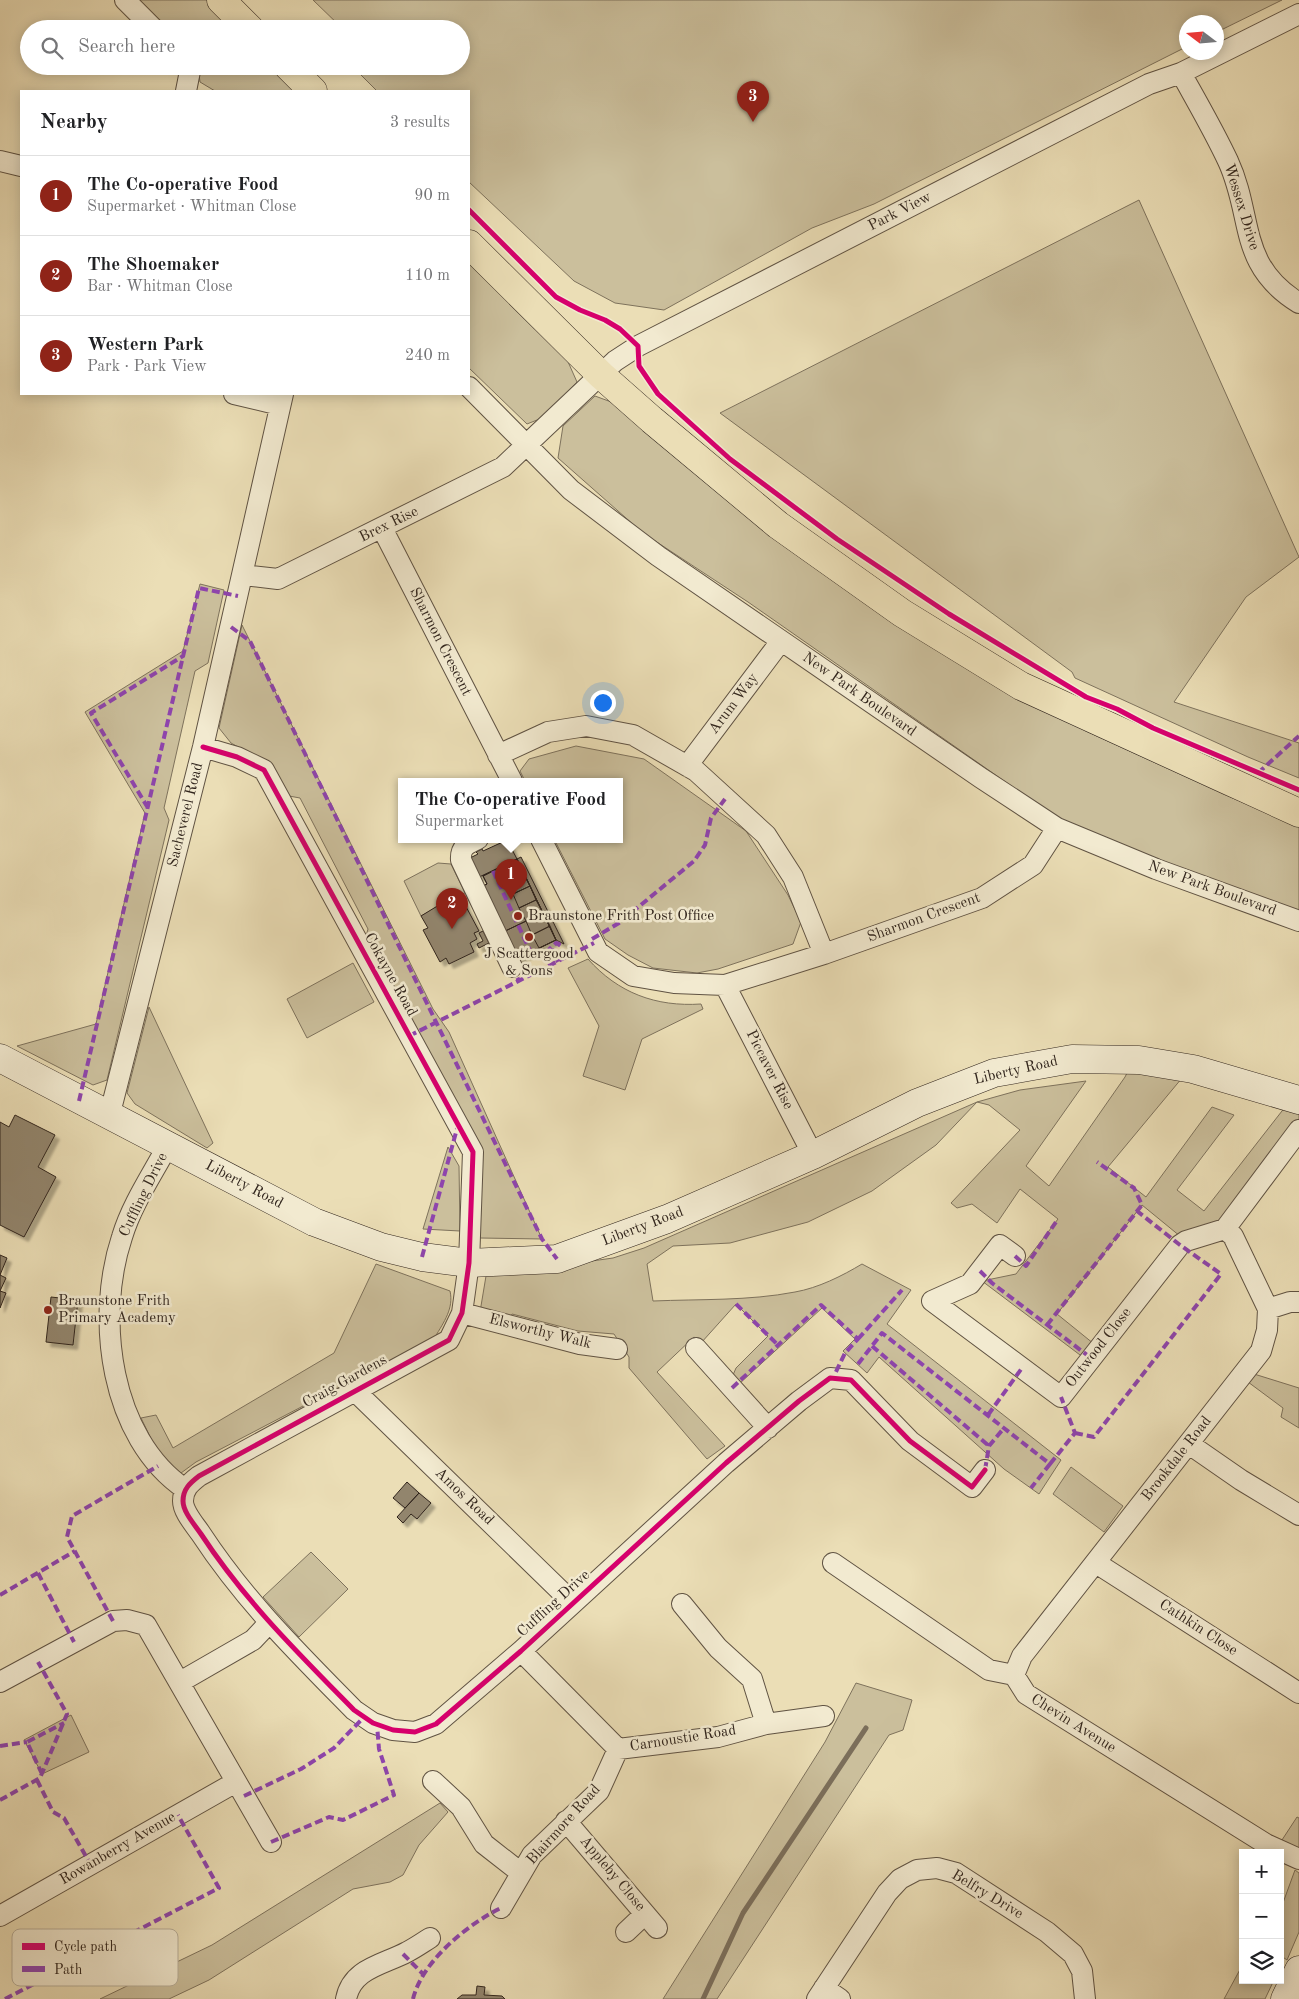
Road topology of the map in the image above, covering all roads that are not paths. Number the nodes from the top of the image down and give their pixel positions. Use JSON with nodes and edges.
{"nodes":[{"id":1,"x":125,"y":0,"type":"edge"},
{"id":2,"x":221,"y":0,"type":"edge"},
{"id":3,"x":1299,"y":14,"type":"edge"},
{"id":4,"x":145,"y":20,"type":"edge"},
{"id":5,"x":241,"y":20,"type":"edge"},
{"id":6,"x":1181,"y":73,"type":"junction"},
{"id":7,"x":189,"y":75,"type":"edge"},
{"id":8,"x":297,"y":75,"type":"edge"},
{"id":9,"x":186,"y":90,"type":"edge"},
{"id":10,"x":312,"y":90,"type":"edge"},
{"id":11,"x":0,"y":161,"type":"edge"},
{"id":12,"x":20,"y":166,"type":"edge"},
{"id":13,"x":470,"y":245,"type":"edge"},
{"id":14,"x":1299,"y":303,"type":"edge"},
{"id":15,"x":601,"y":375,"type":"junction"},
{"id":16,"x":470,"y":388,"type":"edge"},
{"id":17,"x":244,"y":395,"type":"edge"},
{"id":18,"x":282,"y":399,"type":"edge"},
{"id":19,"x":526,"y":446,"type":"junction"},
{"id":20,"x":382,"y":528,"type":"junction"},
{"id":21,"x":243,"y":575,"type":"junction"},
{"id":22,"x":781,"y":641,"type":"junction"},
{"id":23,"x":203,"y":747,"type":"junction"},
{"id":24,"x":498,"y":755,"type":"junction"},
{"id":25,"x":687,"y":766,"type":"junction"},
{"id":26,"x":510,"y":778,"type":"edge"},
{"id":27,"x":1299,"y":813,"type":"edge"},
{"id":28,"x":1057,"y":828,"type":"junction"},
{"id":29,"x":469,"y":843,"type":"edge"},
{"id":30,"x":543,"y":843,"type":"edge"},
{"id":31,"x":1299,"y":921,"type":"edge"},
{"id":32,"x":824,"y":954,"type":"junction"},
{"id":33,"x":512,"y":968,"type":"dead end"},
{"id":34,"x":725,"y":985,"type":"junction"},
{"id":35,"x":0,"y":1058,"type":"edge"},
{"id":36,"x":1299,"y":1100,"type":"edge"},
{"id":37,"x":109,"y":1117,"type":"junction"},
{"id":38,"x":1299,"y":1130,"type":"edge"},
{"id":39,"x":168,"y":1145,"type":"junction"},
{"id":40,"x":813,"y":1155,"type":"junction"},
{"id":41,"x":1225,"y":1229,"type":"junction"},
{"id":42,"x":1015,"y":1256,"type":"dead end"},
{"id":43,"x":469,"y":1263,"type":"junction"},
{"id":44,"x":1299,"y":1302,"type":"edge"},
{"id":45,"x":1268,"y":1309,"type":"junction"},
{"id":46,"x":462,"y":1313,"type":"junction"},
{"id":47,"x":696,"y":1348,"type":"dead end"},
{"id":48,"x":617,"y":1349,"type":"dead end"},
{"id":49,"x":355,"y":1392,"type":"junction"},
{"id":50,"x":768,"y":1428,"type":"junction"},
{"id":51,"x":1189,"y":1444,"type":"junction"},
{"id":52,"x":985,"y":1470,"type":"dead end"},
{"id":53,"x":185,"y":1489,"type":"junction"},
{"id":54,"x":1299,"y":1515,"type":"edge"},
{"id":55,"x":833,"y":1563,"type":"dead end"},
{"id":56,"x":1096,"y":1563,"type":"junction"},
{"id":57,"x":574,"y":1603,"type":"junction"},
{"id":58,"x":682,"y":1604,"type":"dead end"},
{"id":59,"x":269,"y":1623,"type":"junction"},
{"id":60,"x":521,"y":1651,"type":"junction"},
{"id":61,"x":1014,"y":1675,"type":"junction"},
{"id":62,"x":0,"y":1682,"type":"edge"},
{"id":63,"x":180,"y":1682,"type":"junction"},
{"id":64,"x":1299,"y":1693,"type":"edge"},
{"id":65,"x":824,"y":1716,"type":"dead end"},
{"id":66,"x":766,"y":1724,"type":"junction"},
{"id":67,"x":618,"y":1749,"type":"junction"},
{"id":68,"x":433,"y":1780,"type":"dead end"},
{"id":69,"x":236,"y":1782,"type":"junction"},
{"id":70,"x":566,"y":1821,"type":"junction"},
{"id":71,"x":271,"y":1842,"type":"dead end"},
{"id":72,"x":1299,"y":1859,"type":"edge"},
{"id":73,"x":521,"y":1874,"type":"junction"},
{"id":74,"x":501,"y":1908,"type":"dead end"},
{"id":75,"x":0,"y":1916,"type":"edge"},
{"id":76,"x":626,"y":1932,"type":"dead end"},
{"id":77,"x":430,"y":1938,"type":"dead end"},
{"id":78,"x":827,"y":1995,"type":"edge"},
{"id":79,"x":346,"y":1999,"type":"edge"},
{"id":80,"x":1085,"y":1999,"type":"edge"}],
"edges":[{"from":1,"to":4,"type":"street"},
{"from":2,"to":5,"type":"highway"},
{"from":3,"to":6,"type":"street","name":"Park View"},
{"from":6,"to":14,"type":"street","name":"Wessex Drive"},
{"from":6,"to":15,"type":"street","name":"Park View"},
{"from":7,"to":9,"type":"street"},
{"from":8,"to":10,"type":"highway"},
{"from":11,"to":12,"type":"street"},
{"from":13,"to":15,"type":"highway"},
{"from":15,"to":19,"type":"street","name":"Park View"},
{"from":15,"to":27,"type":"highway"},
{"from":16,"to":19,"type":"street","name":"New Park Boulevard"},
{"from":17,"to":18,"type":"street"},
{"from":18,"to":21,"type":"street","name":"Sacheverel Road"},
{"from":19,"to":20,"type":"street","name":"Brex Rise"},
{"from":19,"to":22,"type":"street","name":"New Park Boulevard"},
{"from":20,"to":21,"type":"street","name":"Brex Rise"},
{"from":20,"to":24,"type":"street","name":"Sharmon Crescent"},
{"from":21,"to":23,"type":"street","name":"Sacheverel Road"},
{"from":22,"to":25,"type":"street","name":"Arum Way"},
{"from":22,"to":28,"type":"street","name":"New Park Boulevard"},
{"from":23,"to":37,"type":"street","name":"Sacheverel Road"},
{"from":23,"to":43,"type":"street","name":"Cokayne Road"},
{"from":24,"to":25,"type":"street"},
{"from":24,"to":26,"type":"street","name":"Sharmon Crescent"},
{"from":25,"to":32,"type":"street"},
{"from":28,"to":31,"type":"street","name":"New Park Boulevard"},
{"from":28,"to":32,"type":"street","name":"Sharmon Crescent"},
{"from":29,"to":33,"type":"street"},
{"from":30,"to":34,"type":"street","name":"Sharmon Crescent"},
{"from":32,"to":34,"type":"street","name":"Sharmon Crescent"},
{"from":34,"to":40,"type":"street","name":"Piccaver Rise"},
{"from":35,"to":37,"type":"street","name":"Liberty Road"},
{"from":36,"to":40,"type":"street","name":"Liberty Road"},
{"from":37,"to":39,"type":"street","name":"Liberty Road"},
{"from":38,"to":41,"type":"street"},
{"from":39,"to":43,"type":"street","name":"Liberty Road"},
{"from":39,"to":53,"type":"street","name":"Cuffling Drive"},
{"from":40,"to":43,"type":"street","name":"Liberty Road"},
{"from":41,"to":42,"type":"street","name":"Outwood Close"},
{"from":41,"to":45,"type":"street"},
{"from":43,"to":46,"type":"street","name":"Craig Gardens"},
{"from":44,"to":45,"type":"street"},
{"from":45,"to":51,"type":"street","name":"Brookdale Road"},
{"from":46,"to":48,"type":"street","name":"Elsworthy Walk"},
{"from":46,"to":49,"type":"street","name":"Craig Gardens"},
{"from":47,"to":50,"type":"street"},
{"from":49,"to":53,"type":"street","name":"Craig Gardens"},
{"from":49,"to":57,"type":"street","name":"Amos Road"},
{"from":50,"to":52,"type":"street","name":"Cuffling Drive"},
{"from":50,"to":57,"type":"street","name":"Cuffling Drive"},
{"from":51,"to":54,"type":"street"},
{"from":51,"to":56,"type":"street","name":"Brookdale Road"},
{"from":53,"to":59,"type":"street","name":"Cuffling Drive"},
{"from":55,"to":61,"type":"street"},
{"from":56,"to":61,"type":"street","name":"Brookdale Road"},
{"from":56,"to":64,"type":"street","name":"Cathkin Close"},
{"from":57,"to":60,"type":"street","name":"Cuffling Drive"},
{"from":58,"to":66,"type":"street"},
{"from":59,"to":60,"type":"street","name":"Cuffling Drive"},
{"from":59,"to":63,"type":"street"},
{"from":60,"to":67,"type":"street","name":"Carnoustie Road"},
{"from":61,"to":72,"type":"street","name":"Chevin Avenue"},
{"from":62,"to":63,"type":"street"},
{"from":63,"to":69,"type":"street"},
{"from":65,"to":66,"type":"street","name":"Carnoustie Road"},
{"from":66,"to":67,"type":"street","name":"Carnoustie Road"},
{"from":67,"to":70,"type":"street","name":"Blairmore Road"},
{"from":68,"to":73,"type":"street","name":"Blairmore Road"},
{"from":69,"to":71,"type":"street"},
{"from":69,"to":75,"type":"street","name":"Rowanberry Avenue"},
{"from":70,"to":73,"type":"street","name":"Blairmore Road"},
{"from":70,"to":76,"type":"street","name":"Appleby Close"},
{"from":73,"to":74,"type":"street","name":"Blairmore Road"},
{"from":77,"to":79,"type":"street"},
{"from":78,"to":80,"type":"street","name":"Belfry Drive"}]}
